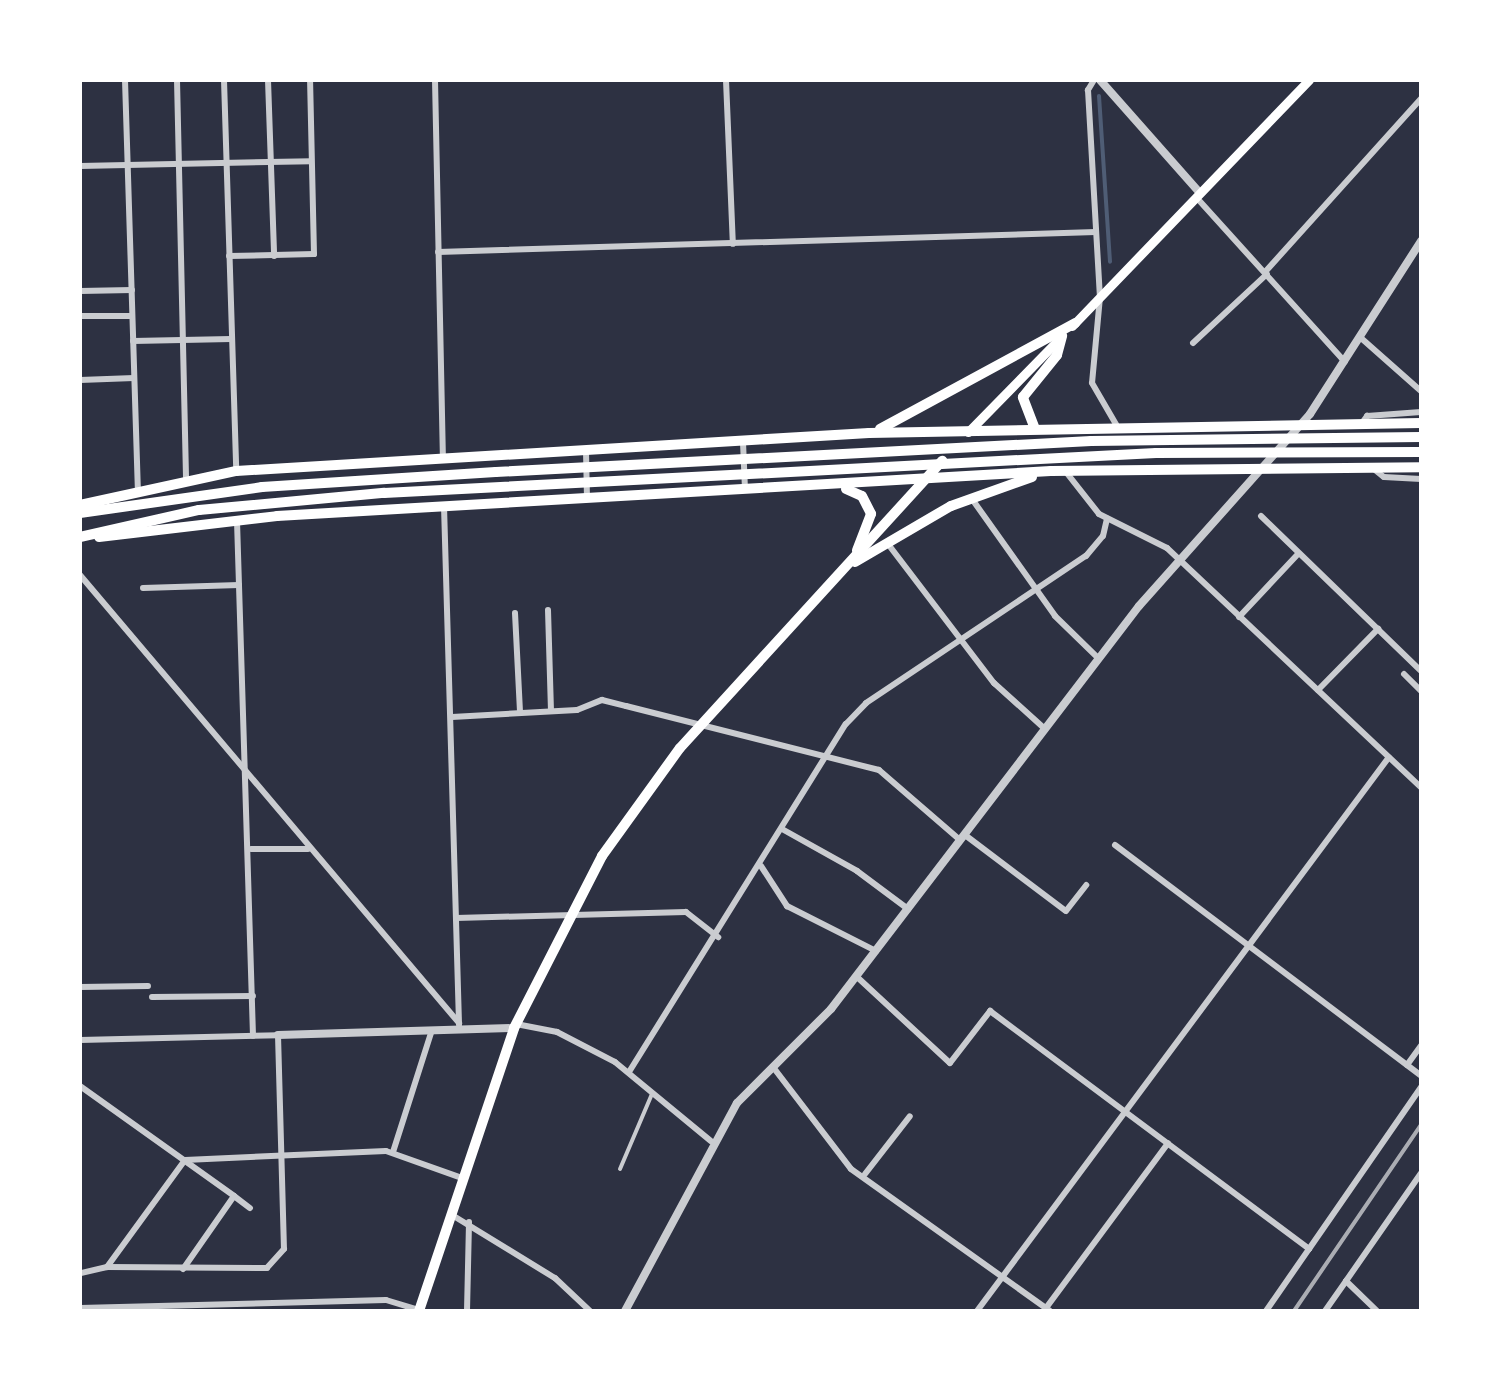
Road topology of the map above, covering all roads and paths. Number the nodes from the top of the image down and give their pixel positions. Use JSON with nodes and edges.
{"nodes":[{"id":1,"x":125,"y":80,"type":"edge"},
{"id":2,"x":177,"y":80,"type":"edge"},
{"id":3,"x":224,"y":80,"type":"edge"},
{"id":4,"x":268,"y":80,"type":"edge"},
{"id":5,"x":310,"y":80,"type":"edge"},
{"id":6,"x":435,"y":80,"type":"edge"},
{"id":7,"x":726,"y":80,"type":"edge"},
{"id":8,"x":1097,"y":80,"type":"edge"},
{"id":9,"x":1309,"y":80,"type":"edge"},
{"id":10,"x":1421,"y":99,"type":"edge"},
{"id":11,"x":271,"y":162,"type":"junction"},
{"id":12,"x":311,"y":162,"type":"junction"},
{"id":13,"x":226,"y":163,"type":"junction"},
{"id":14,"x":179,"y":164,"type":"junction"},
{"id":15,"x":128,"y":165,"type":"junction"},
{"id":16,"x":80,"y":166,"type":"edge"},
{"id":17,"x":1197,"y":194,"type":"junction"},
{"id":18,"x":1096,"y":232,"type":"junction"},
{"id":19,"x":1421,"y":241,"type":"edge"},
{"id":20,"x":733,"y":244,"type":"junction"},
{"id":21,"x":438,"y":252,"type":"junction"},
{"id":22,"x":229,"y":256,"type":"junction"},
{"id":23,"x":274,"y":256,"type":"junction"},
{"id":24,"x":1266,"y":273,"type":"junction"},
{"id":25,"x":132,"y":290,"type":"junction"},
{"id":26,"x":80,"y":291,"type":"edge"},
{"id":27,"x":1100,"y":297,"type":"junction"},
{"id":28,"x":80,"y":316,"type":"edge"},
{"id":29,"x":132,"y":316,"type":"junction"},
{"id":30,"x":1075,"y":323,"type":"junction"},
{"id":31,"x":1062,"y":336,"type":"junction"},
{"id":32,"x":231,"y":338,"type":"junction"},
{"id":33,"x":1361,"y":338,"type":"junction"},
{"id":34,"x":183,"y":340,"type":"junction"},
{"id":35,"x":133,"y":341,"type":"junction"},
{"id":36,"x":1193,"y":344,"type":"dead end"},
{"id":37,"x":1346,"y":363,"type":"junction"},
{"id":38,"x":134,"y":378,"type":"junction"},
{"id":39,"x":80,"y":380,"type":"edge"},
{"id":40,"x":1421,"y":390,"type":"edge"},
{"id":41,"x":1421,"y":412,"type":"edge"},
{"id":42,"x":1303,"y":422,"type":"junction"},
{"id":43,"x":1362,"y":423,"type":"junction"},
{"id":44,"x":1421,"y":423,"type":"edge"},
{"id":45,"x":1117,"y":426,"type":"junction"},
{"id":46,"x":1035,"y":429,"type":"junction"},
{"id":47,"x":968,"y":432,"type":"junction"},
{"id":48,"x":869,"y":433,"type":"junction"},
{"id":49,"x":1421,"y":437,"type":"edge"},
{"id":50,"x":743,"y":442,"type":"junction"},
{"id":51,"x":586,"y":451,"type":"junction"},
{"id":52,"x":1421,"y":452,"type":"edge"},
{"id":53,"x":443,"y":459,"type":"junction"},
{"id":54,"x":1372,"y":467,"type":"junction"},
{"id":55,"x":1421,"y":467,"type":"edge"},
{"id":56,"x":1260,"y":468,"type":"junction"},
{"id":57,"x":236,"y":471,"type":"junction"},
{"id":58,"x":1065,"y":471,"type":"junction"},
{"id":59,"x":1051,"y":472,"type":"junction"},
{"id":60,"x":926,"y":479,"type":"junction"},
{"id":61,"x":1421,"y":479,"type":"edge"},
{"id":62,"x":186,"y":481,"type":"junction"},
{"id":63,"x":837,"y":487,"type":"junction"},
{"id":64,"x":138,"y":490,"type":"junction"},
{"id":65,"x":746,"y":490,"type":"junction"},
{"id":66,"x":587,"y":498,"type":"junction"},
{"id":67,"x":971,"y":498,"type":"junction"},
{"id":68,"x":80,"y":505,"type":"edge"},
{"id":69,"x":444,"y":506,"type":"junction"},
{"id":70,"x":80,"y":513,"type":"edge"},
{"id":71,"x":1260,"y":516,"type":"dead end"},
{"id":72,"x":1107,"y":518,"type":"junction"},
{"id":73,"x":236,"y":521,"type":"junction"},
{"id":74,"x":82,"y":536,"type":"edge"},
{"id":75,"x":888,"y":544,"type":"junction"},
{"id":76,"x":1298,"y":554,"type":"junction"},
{"id":77,"x":1180,"y":560,"type":"junction"},
{"id":78,"x":849,"y":564,"type":"junction"},
{"id":79,"x":80,"y":575,"type":"edge"},
{"id":80,"x":240,"y":585,"type":"junction"},
{"id":81,"x":143,"y":588,"type":"dead end"},
{"id":82,"x":1036,"y":589,"type":"junction"},
{"id":83,"x":548,"y":610,"type":"dead end"},
{"id":84,"x":515,"y":614,"type":"dead end"},
{"id":85,"x":1239,"y":617,"type":"junction"},
{"id":86,"x":1378,"y":630,"type":"junction"},
{"id":87,"x":960,"y":638,"type":"junction"},
{"id":88,"x":1098,"y":658,"type":"junction"},
{"id":89,"x":1421,"y":670,"type":"edge"},
{"id":90,"x":1404,"y":674,"type":"dead end"},
{"id":91,"x":1318,"y":690,"type":"junction"},
{"id":92,"x":1421,"y":690,"type":"edge"},
{"id":93,"x":551,"y":711,"type":"junction"},
{"id":94,"x":520,"y":713,"type":"junction"},
{"id":95,"x":452,"y":717,"type":"junction"},
{"id":96,"x":700,"y":725,"type":"junction"},
{"id":97,"x":1046,"y":730,"type":"junction"},
{"id":98,"x":1389,"y":756,"type":"junction"},
{"id":99,"x":827,"y":758,"type":"junction"},
{"id":100,"x":247,"y":773,"type":"junction"},
{"id":101,"x":1421,"y":787,"type":"edge"},
{"id":102,"x":782,"y":829,"type":"junction"},
{"id":103,"x":963,"y":838,"type":"junction"},
{"id":104,"x":1115,"y":846,"type":"dead end"},
{"id":105,"x":309,"y":848,"type":"junction"},
{"id":106,"x":252,"y":849,"type":"junction"},
{"id":107,"x":762,"y":866,"type":"junction"},
{"id":108,"x":1086,"y":885,"type":"dead end"},
{"id":109,"x":908,"y":909,"type":"junction"},
{"id":110,"x":568,"y":915,"type":"junction"},
{"id":111,"x":456,"y":918,"type":"junction"},
{"id":112,"x":718,"y":937,"type":"junction"},
{"id":113,"x":1249,"y":942,"type":"junction"},
{"id":114,"x":876,"y":951,"type":"junction"},
{"id":115,"x":856,"y":976,"type":"junction"},
{"id":116,"x":148,"y":986,"type":"dead end"},
{"id":117,"x":80,"y":987,"type":"edge"},
{"id":118,"x":253,"y":996,"type":"junction"},
{"id":119,"x":152,"y":997,"type":"dead end"},
{"id":120,"x":458,"y":1026,"type":"junction"},
{"id":121,"x":515,"y":1026,"type":"junction"},
{"id":122,"x":432,"y":1030,"type":"junction"},
{"id":123,"x":278,"y":1035,"type":"junction"},
{"id":124,"x":253,"y":1036,"type":"junction"},
{"id":125,"x":80,"y":1040,"type":"edge"},
{"id":126,"x":1421,"y":1046,"type":"edge"},
{"id":127,"x":1407,"y":1065,"type":"junction"},
{"id":128,"x":773,"y":1067,"type":"junction"},
{"id":129,"x":629,"y":1072,"type":"junction"},
{"id":130,"x":1421,"y":1076,"type":"edge"},
{"id":131,"x":1421,"y":1087,"type":"edge"},
{"id":132,"x":81,"y":1089,"type":"edge"},
{"id":133,"x":652,"y":1094,"type":"junction"},
{"id":134,"x":1125,"y":1110,"type":"junction"},
{"id":135,"x":910,"y":1116,"type":"dead end"},
{"id":136,"x":711,"y":1141,"type":"junction"},
{"id":137,"x":1168,"y":1143,"type":"junction"},
{"id":138,"x":394,"y":1152,"type":"junction"},
{"id":139,"x":281,"y":1154,"type":"junction"},
{"id":140,"x":185,"y":1160,"type":"junction"},
{"id":141,"x":620,"y":1170,"type":"dead end"},
{"id":142,"x":865,"y":1174,"type":"junction"},
{"id":143,"x":1421,"y":1174,"type":"edge"},
{"id":144,"x":462,"y":1178,"type":"junction"},
{"id":145,"x":234,"y":1196,"type":"junction"},
{"id":146,"x":250,"y":1208,"type":"dead end"},
{"id":147,"x":450,"y":1214,"type":"junction"},
{"id":148,"x":469,"y":1222,"type":"junction"},
{"id":149,"x":1308,"y":1249,"type":"junction"},
{"id":150,"x":107,"y":1268,"type":"junction"},
{"id":151,"x":182,"y":1270,"type":"junction"},
{"id":152,"x":80,"y":1273,"type":"edge"},
{"id":153,"x":1001,"y":1278,"type":"junction"},
{"id":154,"x":1346,"y":1281,"type":"junction"},
{"id":155,"x":80,"y":1308,"type":"edge"},
{"id":156,"x":419,"y":1310,"type":"edge"},
{"id":157,"x":1048,"y":1310,"type":"edge"},
{"id":158,"x":467,"y":1311,"type":"edge"},
{"id":159,"x":590,"y":1311,"type":"edge"},
{"id":160,"x":625,"y":1311,"type":"edge"},
{"id":161,"x":977,"y":1311,"type":"edge"},
{"id":162,"x":1266,"y":1311,"type":"edge"},
{"id":163,"x":1325,"y":1311,"type":"edge"},
{"id":164,"x":1376,"y":1311,"type":"edge"}],
"edges":[{"from":1,"to":15,"type":"street"},
{"from":2,"to":14,"type":"street"},
{"from":3,"to":13,"type":"street"},
{"from":4,"to":11,"type":"street"},
{"from":5,"to":12,"type":"street"},
{"from":6,"to":21,"type":"street"},
{"from":7,"to":20,"type":"street"},
{"from":8,"to":17,"type":"street"},
{"from":8,"to":18,"type":"street"},
{"from":9,"to":17,"type":"main road"},
{"from":10,"to":24,"type":"street"},
{"from":11,"to":12,"type":"street"},
{"from":11,"to":13,"type":"street"},
{"from":11,"to":23,"type":"street"},
{"from":12,"to":23,"type":"street"},
{"from":13,"to":14,"type":"street"},
{"from":13,"to":22,"type":"street"},
{"from":14,"to":15,"type":"street"},
{"from":14,"to":34,"type":"street"},
{"from":15,"to":16,"type":"street"},
{"from":15,"to":25,"type":"street"},
{"from":17,"to":24,"type":"street"},
{"from":17,"to":27,"type":"main road"},
{"from":18,"to":20,"type":"street"},
{"from":18,"to":27,"type":"street"},
{"from":19,"to":33,"type":"street"},
{"from":20,"to":21,"type":"street"},
{"from":21,"to":53,"type":"street"},
{"from":22,"to":23,"type":"street"},
{"from":22,"to":32,"type":"street"},
{"from":24,"to":36,"type":"street"},
{"from":24,"to":37,"type":"street"},
{"from":25,"to":26,"type":"street"},
{"from":25,"to":29,"type":"street"},
{"from":27,"to":30,"type":"main road"},
{"from":27,"to":45,"type":"street"},
{"from":28,"to":29,"type":"street"},
{"from":29,"to":35,"type":"street"},
{"from":30,"to":31,"type":"main road"},
{"from":30,"to":48,"type":"highway"},
{"from":31,"to":46,"type":"highway"},
{"from":31,"to":47,"type":"main road"},
{"from":32,"to":34,"type":"street"},
{"from":32,"to":57,"type":"street"},
{"from":33,"to":37,"type":"street"},
{"from":33,"to":40,"type":"street"},
{"from":34,"to":35,"type":"street"},
{"from":34,"to":62,"type":"street"},
{"from":35,"to":38,"type":"street"},
{"from":37,"to":42,"type":"street"},
{"from":38,"to":39,"type":"street"},
{"from":38,"to":64,"type":"street"},
{"from":41,"to":43,"type":"street"},
{"from":42,"to":43,"type":"highway"},
{"from":42,"to":45,"type":"highway"},
{"from":42,"to":56,"type":"street"},
{"from":43,"to":44,"type":"highway"},
{"from":45,"to":46,"type":"highway"},
{"from":46,"to":47,"type":"highway"},
{"from":47,"to":48,"type":"highway"},
{"from":47,"to":60,"type":"highway"},
{"from":48,"to":50,"type":"highway"},
{"from":49,"to":70,"type":"highway"},
{"from":50,"to":51,"type":"highway"},
{"from":50,"to":65,"type":"street"},
{"from":51,"to":53,"type":"highway"},
{"from":51,"to":66,"type":"street"},
{"from":52,"to":74,"type":"highway"},
{"from":53,"to":57,"type":"highway"},
{"from":54,"to":55,"type":"highway"},
{"from":54,"to":56,"type":"highway"},
{"from":54,"to":61,"type":"street"},
{"from":56,"to":58,"type":"highway"},
{"from":56,"to":77,"type":"street"},
{"from":57,"to":62,"type":"highway"},
{"from":58,"to":59,"type":"highway"},
{"from":58,"to":72,"type":"street"},
{"from":59,"to":60,"type":"highway"},
{"from":59,"to":67,"type":"highway"},
{"from":60,"to":63,"type":"highway"},
{"from":60,"to":78,"type":"highway"},
{"from":62,"to":64,"type":"highway"},
{"from":63,"to":65,"type":"highway"},
{"from":63,"to":78,"type":"highway"},
{"from":64,"to":68,"type":"highway"},
{"from":65,"to":66,"type":"highway"},
{"from":66,"to":69,"type":"highway"},
{"from":67,"to":75,"type":"highway"},
{"from":67,"to":82,"type":"street"},
{"from":69,"to":73,"type":"highway"},
{"from":69,"to":95,"type":"street"},
{"from":71,"to":76,"type":"street"},
{"from":72,"to":77,"type":"street"},
{"from":72,"to":82,"type":"street"},
{"from":73,"to":74,"type":"highway"},
{"from":73,"to":80,"type":"street"},
{"from":75,"to":78,"type":"highway"},
{"from":75,"to":87,"type":"street"},
{"from":76,"to":85,"type":"street"},
{"from":76,"to":86,"type":"street"},
{"from":77,"to":85,"type":"street"},
{"from":77,"to":88,"type":"street"},
{"from":78,"to":96,"type":"highway"},
{"from":79,"to":100,"type":"street"},
{"from":80,"to":81,"type":"street"},
{"from":80,"to":100,"type":"street"},
{"from":82,"to":87,"type":"street"},
{"from":82,"to":88,"type":"street"},
{"from":83,"to":93,"type":"street"},
{"from":84,"to":94,"type":"street"},
{"from":85,"to":91,"type":"street"},
{"from":86,"to":89,"type":"street"},
{"from":86,"to":91,"type":"street"},
{"from":87,"to":97,"type":"street"},
{"from":87,"to":99,"type":"street"},
{"from":88,"to":97,"type":"street"},
{"from":90,"to":92,"type":"street"},
{"from":91,"to":98,"type":"street"},
{"from":93,"to":94,"type":"street"},
{"from":93,"to":96,"type":"street"},
{"from":94,"to":95,"type":"street"},
{"from":95,"to":111,"type":"street"},
{"from":96,"to":99,"type":"street"},
{"from":96,"to":110,"type":"highway"},
{"from":97,"to":103,"type":"street"},
{"from":98,"to":101,"type":"street"},
{"from":98,"to":113,"type":"street"},
{"from":99,"to":102,"type":"street"},
{"from":99,"to":103,"type":"street"},
{"from":100,"to":105,"type":"street"},
{"from":100,"to":106,"type":"street"},
{"from":102,"to":107,"type":"street"},
{"from":102,"to":109,"type":"street"},
{"from":103,"to":108,"type":"street"},
{"from":103,"to":109,"type":"street"},
{"from":104,"to":113,"type":"street"},
{"from":105,"to":106,"type":"street"},
{"from":105,"to":120,"type":"street"},
{"from":106,"to":118,"type":"street"},
{"from":107,"to":112,"type":"street"},
{"from":107,"to":114,"type":"street"},
{"from":109,"to":114,"type":"street"},
{"from":110,"to":111,"type":"street"},
{"from":110,"to":112,"type":"street"},
{"from":110,"to":121,"type":"highway"},
{"from":111,"to":120,"type":"street"},
{"from":112,"to":129,"type":"street"},
{"from":113,"to":127,"type":"street"},
{"from":113,"to":134,"type":"street"},
{"from":114,"to":115,"type":"street"},
{"from":115,"to":128,"type":"street"},
{"from":115,"to":134,"type":"street"},
{"from":116,"to":117,"type":"street"},
{"from":118,"to":119,"type":"street"},
{"from":118,"to":124,"type":"street"},
{"from":120,"to":121,"type":"street"},
{"from":120,"to":122,"type":"street"},
{"from":121,"to":129,"type":"street"},
{"from":121,"to":144,"type":"highway"},
{"from":122,"to":123,"type":"street"},
{"from":122,"to":138,"type":"street"},
{"from":123,"to":124,"type":"street"},
{"from":123,"to":139,"type":"street"},
{"from":124,"to":125,"type":"street"},
{"from":126,"to":127,"type":"street"},
{"from":127,"to":130,"type":"street"},
{"from":128,"to":136,"type":"street"},
{"from":128,"to":142,"type":"street"},
{"from":129,"to":133,"type":"street"},
{"from":131,"to":149,"type":"street"},
{"from":132,"to":140,"type":"street"},
{"from":133,"to":136,"type":"street"},
{"from":133,"to":141,"type":"street"},
{"from":134,"to":137,"type":"street"},
{"from":134,"to":153,"type":"street"},
{"from":135,"to":142,"type":"street"},
{"from":136,"to":160,"type":"street"},
{"from":137,"to":149,"type":"street"},
{"from":137,"to":157,"type":"street"},
{"from":138,"to":139,"type":"street"},
{"from":138,"to":144,"type":"street"},
{"from":139,"to":140,"type":"street"},
{"from":139,"to":151,"type":"street"},
{"from":140,"to":145,"type":"street"},
{"from":140,"to":150,"type":"street"},
{"from":142,"to":153,"type":"street"},
{"from":143,"to":154,"type":"street"},
{"from":144,"to":147,"type":"highway"},
{"from":145,"to":146,"type":"street"},
{"from":145,"to":151,"type":"street"},
{"from":147,"to":148,"type":"street"},
{"from":147,"to":156,"type":"highway"},
{"from":148,"to":158,"type":"street"},
{"from":148,"to":159,"type":"street"},
{"from":149,"to":162,"type":"street"},
{"from":150,"to":151,"type":"street"},
{"from":150,"to":152,"type":"street"},
{"from":153,"to":157,"type":"street"},
{"from":153,"to":161,"type":"street"},
{"from":154,"to":163,"type":"street"},
{"from":154,"to":164,"type":"street"},
{"from":155,"to":156,"type":"street"}]}
